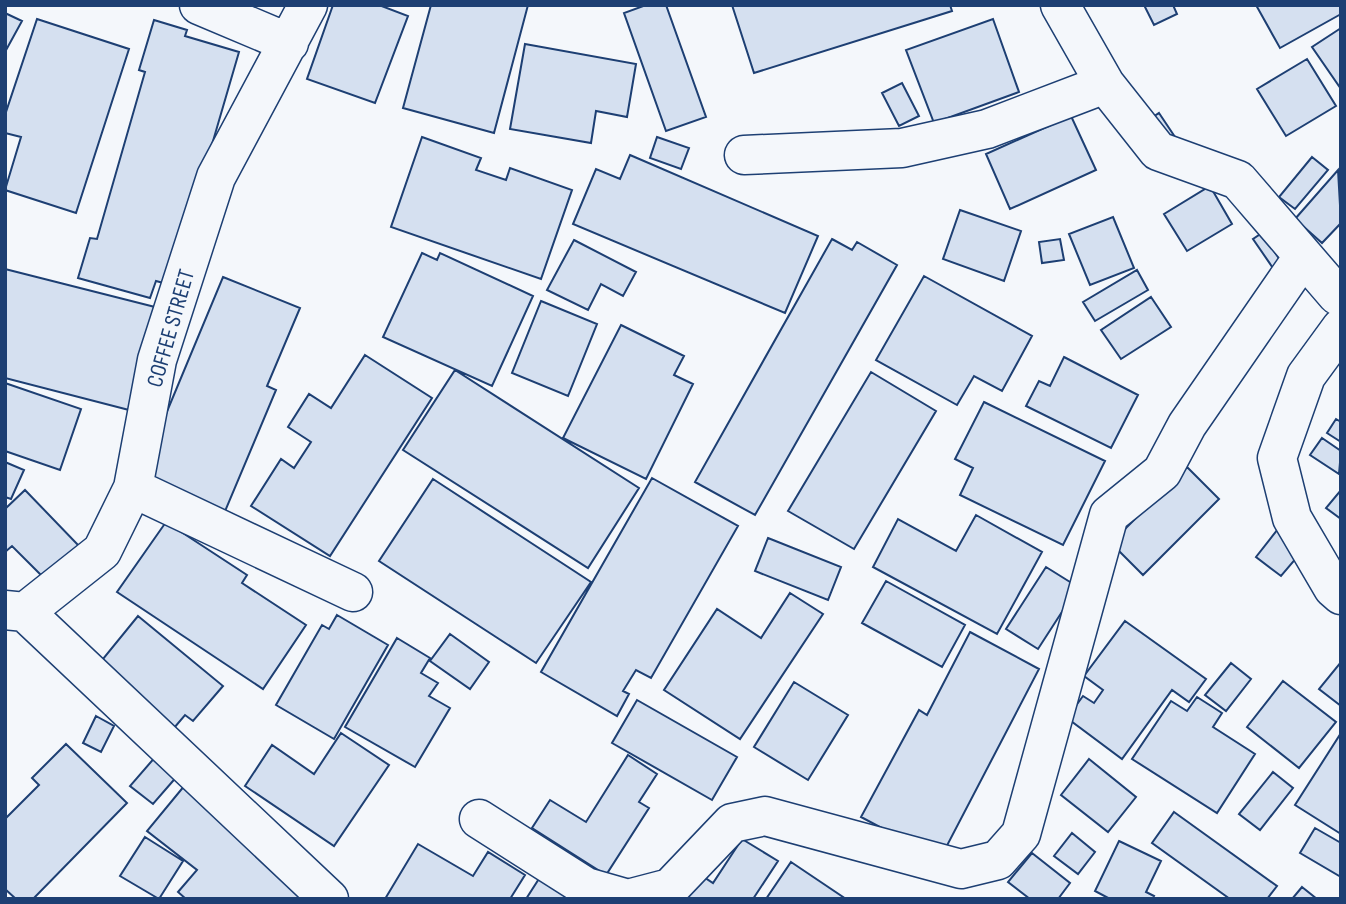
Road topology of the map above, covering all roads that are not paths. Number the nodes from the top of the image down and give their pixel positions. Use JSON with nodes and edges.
{"nodes":[{"id":1,"x":200,"y":5,"type":"edge"},
{"id":2,"x":308,"y":5,"type":"edge"},
{"id":3,"x":1060,"y":5,"type":"edge"},
{"id":4,"x":289,"y":43,"type":"junction"},
{"id":5,"x":1105,"y":84,"type":"junction"},
{"id":6,"x":744,"y":155,"type":"dead end"},
{"id":7,"x":1303,"y":257,"type":"junction"},
{"id":8,"x":1341,"y":294,"type":"edge"},
{"id":9,"x":1341,"y":328,"type":"edge"},
{"id":10,"x":133,"y":488,"type":"junction"},
{"id":11,"x":352,"y":592,"type":"dead end"},
{"id":12,"x":1341,"y":595,"type":"edge"},
{"id":13,"x":15,"y":611,"type":"edge"},
{"id":14,"x":479,"y":819,"type":"dead end"},
{"id":15,"x":329,"y":899,"type":"edge"},
{"id":16,"x":628,"y":899,"type":"edge"}],
"edges":[{"from":1,"to":4,"type":"street"},
{"from":2,"to":4,"type":"street","name":"COFFEE STREET"},
{"from":3,"to":5,"type":"street"},
{"from":4,"to":10,"type":"street","name":"COFFEE STREET"},
{"from":5,"to":6,"type":"street"},
{"from":5,"to":7,"type":"street"},
{"from":7,"to":8,"type":"street"},
{"from":7,"to":16,"type":"street"},
{"from":9,"to":12,"type":"street"},
{"from":10,"to":11,"type":"street"},
{"from":10,"to":13,"type":"street","name":"COFFEE STREET"},
{"from":13,"to":15,"type":"street"},
{"from":14,"to":16,"type":"street"}]}
